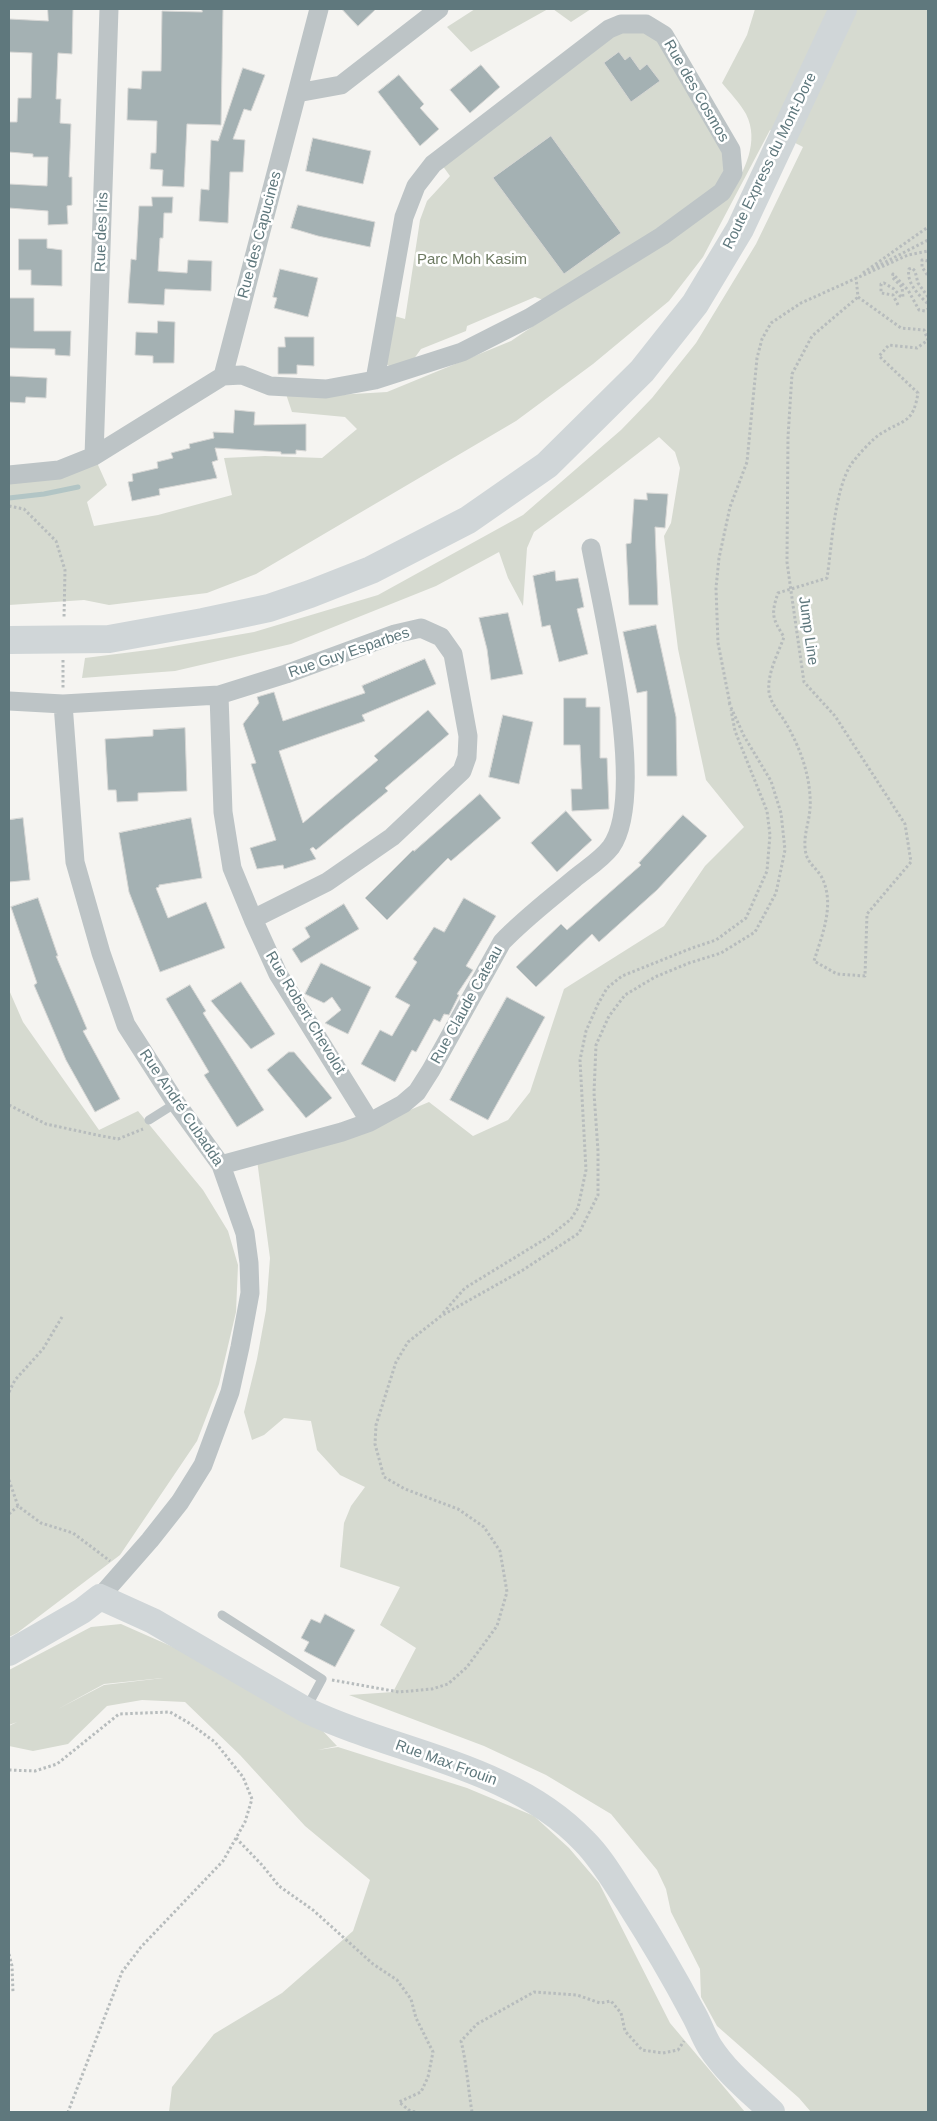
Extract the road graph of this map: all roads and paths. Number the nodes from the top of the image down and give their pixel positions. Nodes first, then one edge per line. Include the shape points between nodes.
1 (109, 9) edge
2 (319, 9) edge
3 (440, 9) edge
4 (843, 9) edge
5 (297, 93) junction
6 (928, 227) edge
7 (928, 240) edge
8 (928, 251) edge
9 (928, 262) edge
10 (928, 276) edge
11 (856, 277) junction
12 (858, 297) junction
13 (928, 297) edge
14 (928, 304) edge
15 (898, 305) dead end
16 (928, 309) edge
17 (223, 376) junction
18 (375, 380) junction
19 (94, 456) junction
20 (9, 475) edge
21 (9, 506) edge
22 (591, 548) dead end
23 (64, 626) dead end
24 (20, 640) edge
25 (63, 654) dead end
26 (219, 695) junction
27 (9, 701) edge
28 (729, 703) junction
29 (63, 704) junction
30 (252, 919) junction
31 (176, 1103) junction
32 (9, 1106) edge
33 (149, 1120) joint
34 (370, 1122) junction
35 (221, 1165) junction
36 (441, 1316) junction
37 (62, 1317) dead end
38 (9, 1392) edge
39 (9, 1480) edge
40 (18, 1506) junction
41 (9, 1514) edge
42 (123, 1571) junction
43 (100, 1597) junction
44 (222, 1615) dead end
45 (9, 1653) edge
46 (322, 1679) junction
47 (306, 1710) junction
48 (9, 1770) edge
49 (236, 1838) junction
50 (9, 1954) edge
51 (13, 1993) dead end
52 (696, 2018) junction
53 (68, 2112) edge
54 (416, 2112) edge
55 (472, 2112) edge
56 (772, 2112) edge

1 - 19 street, Rue des Iris
2 - 5 street, Rue des Capucines
3 - 5 street via 341,85
4 - 24 main road, Route Express du Mont-Dore via 740,229 694,304 642,371 547,465 468,520 371,570 269,608 109,639
5 - 17 street, Rue des Capucines
6 - 11 path
7 - 11 path
8 - 11 path
9 - 10 path via 922,260
11 - 12 path
11 - 28 path via 793,308 771,323 762,338 757,358 747,462 730,507 716,588 718,643
12 - 12 path, Jump Line via 812,336 792,374 786,562 790,586 791,591 804,682 835,716 905,824 911,862 867,914 865,976 836,974 814,961 826,921 828,894 820,876 809,863 805,848 810,809 807,772 769,691 771,672 784,637 772,612 778,593 827,578 838,502 850,466 881,433 902,424 915,408 918,393 879,356 889,345 918,348 928,340 924,330 901,328
13 - 14 path via 918,283 915,271 909,269 913,287
15 - 16 path via 893,295 881,293 881,284 884,283 903,296 902,287 892,277 893,274 908,290 918,310
17 - 18 street, Rue des Cosmos via 242,375 270,386 326,389
17 - 19 street
18 - 18 street, Rue des Cosmos via 462,352 529,318 662,236 722,192 733,173 731,150 664,35 646,24 621,24 609,29 432,164 416,186 404,217
19 - 20 street via 59,470
21 - 23 path via 24,509 56,541 64,570
22 - 34 street, Rue Claude Cateau via 621,708 625,795 619,832 611,847 597,861 519,924 502,942 417,1092 403,1104
25 - 29 path
26 - 29 street, Rue Guy Esparbes
26 - 30 street, Rue Robert Chevolot via 223,812 232,868
26 - 30 street, Rue Guy Esparbes via 421,628 440,637 453,654 468,736 467,757 462,771 392,837 327,882
27 - 29 street, Rue Guy Esparbes
28 - 36 path via 735,731 767,811 770,835 767,872 746,918 716,940 622,976 607,988 586,1031 580,1060 586,1170 578,1208 571,1219 550,1236 465,1288
28 - 36 path via 771,781 781,813 785,850 776,893 755,932 722,953 655,977 625,995 609,1016 596,1044 594,1093 598,1194 579,1233
29 - 31 street, Rue André Cubadda via 74,862 100,953 126,1025
30 - 34 street, Rue Robert Chevolot via 278,974
31 - 33 lane
31 - 35 street, Rue André Cubadda
32 - 33 path via 46,1124 118,1138 142,1131
34 - 35 street, Rue Claude Cateau
35 - 42 street, Rue André Cubadda via 245,1233 249,1263 250,1293 236,1365 221,1419 203,1465 180,1502
36 - 46 path via 408,1342 396,1362 376,1425 375,1444 384,1476 405,1489 458,1509 484,1527 500,1551 507,1592 497,1626 467,1667 448,1684 399,1692
37 - 38 path via 43,1349 15,1380
39 - 40 path
40 - 41 path
40 - 42 path via 41,1523 73,1533
42 - 43 street, Rue André Cubadda
43 - 45 street via 82,1612
43 - 47 street, Rue Max Frouin via 153,1621
44 - 46 lane
46 - 47 lane
47 - 52 street, Rue Max Frouin via 477,1772 554,1814 584,1840 604,1864
48 - 49 path via 35,1770 57,1764 120,1714 170,1712 215,1742 243,1777 252,1799
49 - 53 path via 224,1861 122,1972
49 - 54 path via 279,1886 397,1980 411,1999 416,2018 433,2052 421,2092 399,2102
50 - 51 path
52 - 55 path via 678,2050 663,2053 642,2050 625,2031 620,2013 611,2001 600,2003 577,1995 534,1992 477,2024 460,2041 467,2063
52 - 56 street, Rue Max Frouin via 710,2046 733,2075

